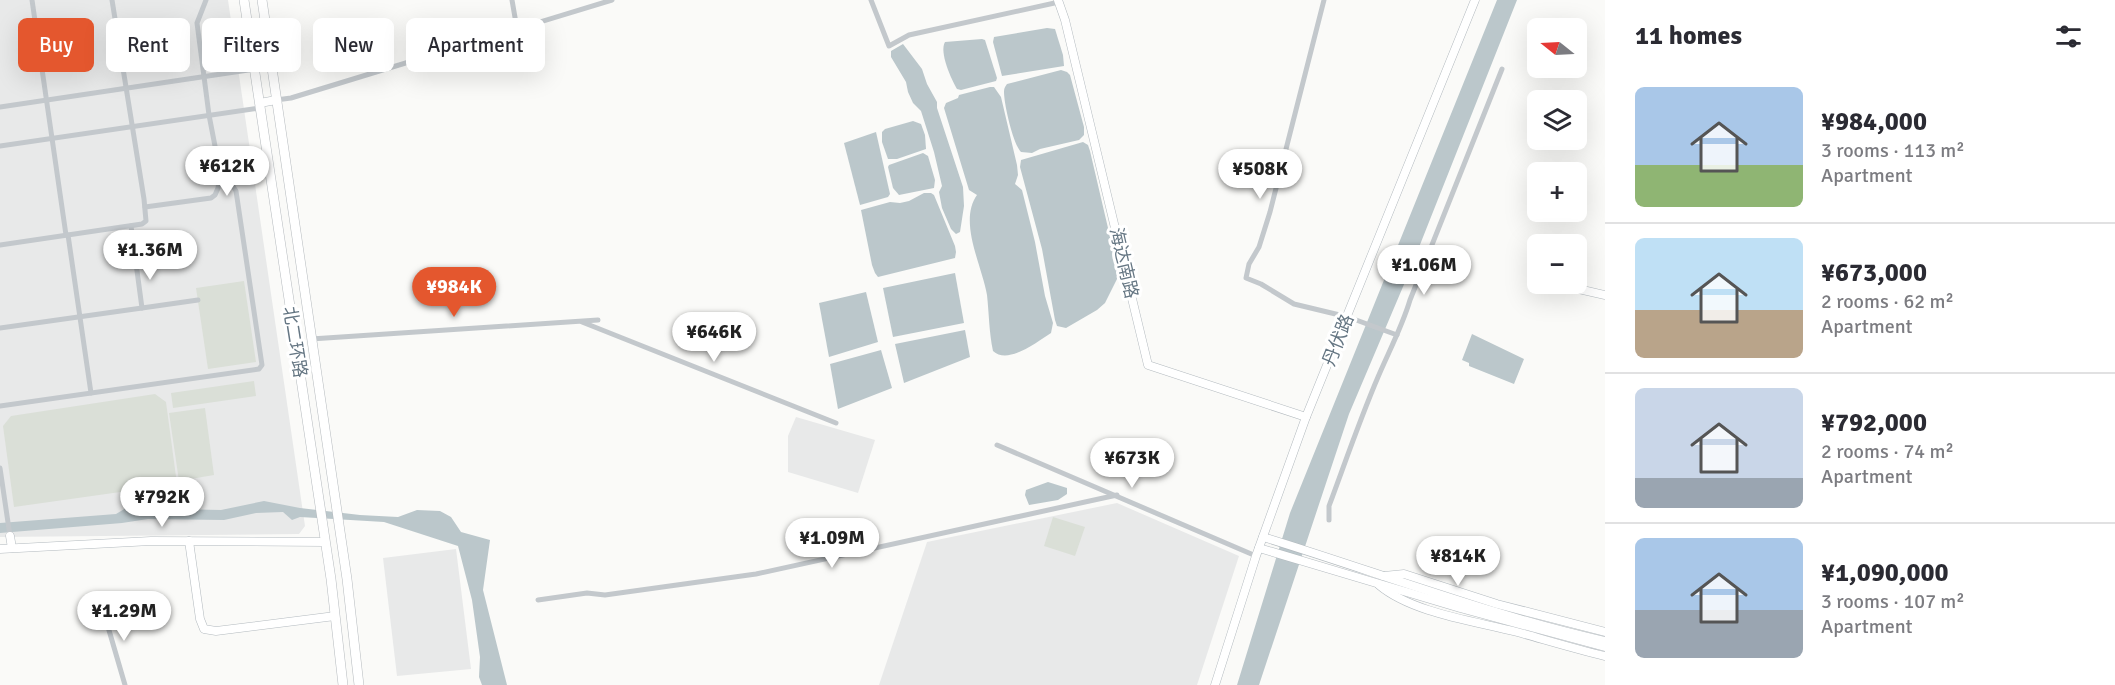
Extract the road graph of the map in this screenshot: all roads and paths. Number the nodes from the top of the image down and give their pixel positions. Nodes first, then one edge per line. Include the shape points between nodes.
1 (32, 0) edge
2 (112, 0) edge
3 (206, 0) edge
4 (244, 0) edge
5 (262, 0) edge
6 (512, 0) edge
7 (612, 0) edge
8 (871, 0) edge
9 (1323, 0) edge
10 (1473, 0) edge
11 (1058, 1) edge
12 (247, 18) edge
13 (515, 18) edge
14 (545, 20) edge
15 (406, 63) edge
16 (1502, 69) dead end
17 (236, 72) edge
18 (255, 72) edge
19 (204, 77) junction
20 (127, 89) junction
21 (46, 100) junction
22 (276, 100) junction
23 (260, 105) junction
24 (0, 107) edge
25 (209, 115) junction
26 (133, 126) junction
27 (52, 138) junction
28 (0, 146) edge
29 (220, 174) junction
30 (146, 207) junction
31 (130, 226) junction
32 (67, 235) junction
33 (0, 245) edge
34 (1587, 291) edge
35 (1605, 295) edge
36 (198, 300) dead end
37 (142, 308) junction
38 (80, 317) junction
39 (1348, 317) junction
40 (598, 320) dead end
41 (582, 322) junction
42 (0, 328) edge
43 (1394, 334) junction
44 (295, 339) junction
45 (311, 339) junction
46 (91, 393) junction
47 (0, 406) edge
48 (1306, 417) junction
49 (836, 423) dead end
50 (997, 445) dead end
51 (0, 468) edge
52 (1117, 495) junction
53 (1329, 520) dead end
54 (10, 536) joint
55 (1263, 537) junction
56 (189, 541) junction
57 (326, 542) junction
58 (12, 548) junction
59 (0, 549) edge
60 (1258, 552) junction
61 (1379, 580) junction
62 (109, 599) dead end
63 (538, 600) dead end
64 (336, 618) junction
65 (352, 620) junction
66 (1605, 632) edge
67 (1605, 641) edge
68 (1605, 647) edge
69 (1605, 656) edge
70 (125, 685) edge
71 (343, 685) edge
72 (359, 685) edge
73 (1215, 685) edge

1 - 21 street
2 - 20 street
3 - 19 street via 197,23
4 - 12 main road, 北二环路
5 - 22 main road, 北二环路
6 - 13 street
7 - 14 street
8 - 11 street via 889,46 909,34
9 - 39 street via 1270,212 1246,278 1294,304
10 - 39 street, 丹伏路
11 - 48 street, 海达南路 via 1148,365
15 - 22 street
16 - 43 street
17 - 19 street
18 - 23 main road, 北二环路
19 - 20 street
19 - 25 street
20 - 21 street
20 - 26 street
21 - 24 street
21 - 27 street
22 - 23 street
22 - 45 main road, 北二环路
23 - 25 street
23 - 44 main road, 北二环路
25 - 26 street
25 - 29 street
26 - 27 street
26 - 30 street
27 - 28 street
27 - 32 street
29 - 30 street via 218,188 211,198
29 - 46 street via 236,190 262,365 259,369
30 - 31 street via 146,221
31 - 32 street
31 - 37 street
32 - 33 street
32 - 38 street
34 - 35 street
36 - 37 street
37 - 38 street
38 - 42 street
38 - 46 street
39 - 43 street
39 - 48 street, 丹伏路
40 - 41 street
41 - 45 street
41 - 49 street
43 - 53 street via 1329,506
44 - 45 street
44 - 57 main road, 北二环路
45 - 65 main road, 北二环路
46 - 47 street
48 - 55 street, 丹伏路
50 - 52 street
51 - 54 street
52 - 60 street
52 - 63 street via 756,574 605,596 587,593
54 - 58 street
55 - 60 street, 丹伏路
55 - 61 street
56 - 57 street
56 - 58 street
56 - 64 street via 204,629
57 - 64 main road, 北二环路
58 - 59 street
60 - 61 street
60 - 73 street, 丹伏路
61 - 66 street via 1404,574 1497,604
61 - 67 street
61 - 68 street
61 - 69 street via 1389,594 1403,601
62 - 70 street via 106,620
64 - 65 street
64 - 71 main road, 北二环路
65 - 72 main road, 北二环路

